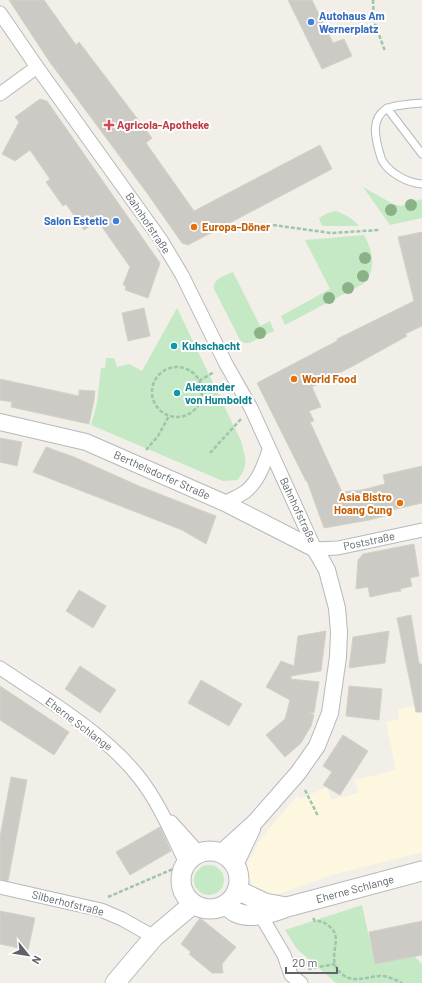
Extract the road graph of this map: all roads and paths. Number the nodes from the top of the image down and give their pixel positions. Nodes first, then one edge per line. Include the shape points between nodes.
1 (373, 0) edge
2 (0, 13) edge
3 (385, 51) dead end
4 (37, 67) junction
5 (0, 94) edge
6 (422, 103) edge
7 (388, 108) junction
8 (422, 154) edge
9 (422, 184) edge
10 (273, 225) dead end
11 (379, 230) dead end
12 (251, 408) junction
13 (169, 416) junction
14 (0, 422) edge
15 (149, 446) dead end
16 (269, 450) junction
17 (210, 453) dead end
18 (225, 503) junction
19 (422, 530) edge
20 (315, 549) junction
21 (0, 668) edge
22 (298, 773) junction
23 (318, 816) dead end
24 (193, 858) junction
25 (228, 859) junction
26 (422, 871) edge
27 (0, 888) edge
28 (182, 888) junction
29 (237, 890) junction
30 (309, 901) junction
31 (193, 904) junction
32 (225, 905) junction
33 (288, 907) junction
34 (101, 910) junction
35 (260, 914) junction
36 (154, 937) junction
37 (335, 964) junction
38 (296, 979) edge
39 (115, 983) edge
40 (402, 983) edge

1 - 3 path via 374,21
2 - 4 street, Bahnhofstraße
4 - 5 street
4 - 12 street, Bahnhofstraße via 161,240
6 - 7 lane
7 - 8 lane
7 - 9 lane via 380,114 374,129 383,162 395,174
10 - 11 path via 331,233
12 - 16 street, Bahnhofstraße
12 - 17 path
13 - 13 path via 161,412 155,404 152,394 154,383 159,375 168,369 188,370 201,386 200,401 186,416
13 - 15 path
14 - 18 street, Berthelsdorfer Straße via 86,442
16 - 18 street via 257,479 246,492
16 - 20 street, Bahnhofstraße
18 - 20 street, Berthelsdorfer Straße
19 - 20 street, Poststraße via 338,548
20 - 22 street via 328,570 337,608 338,657 330,713 317,746
21 - 24 street, Eherne Schlange via 112,747 138,776
22 - 23 path
22 - 25 street via 255,822
24 - 25 main road via 214,851
24 - 28 main road via 182,871
24 - 34 path via 105,898
25 - 29 main road via 239,877
26 - 30 main road, Eherne Schlange
27 - 34 street, Silberhofstraße
28 - 31 main road
28 - 36 main road
29 - 32 main road
29 - 33 main road, Eherne Schlange via 265,903
30 - 33 main road, Eherne Schlange
30 - 37 path via 315,921 321,921 334,931 337,938 334,947
31 - 32 main road via 209,909
31 - 36 main road
32 - 35 main road, Eherne Schlange via 249,916
33 - 35 main road, Eherne Schlange via 274,913
34 - 36 street, Silberhofstraße
35 - 38 street
36 - 39 main road
37 - 38 path via 308,969
37 - 40 path via 337,970 353,981 379,976

